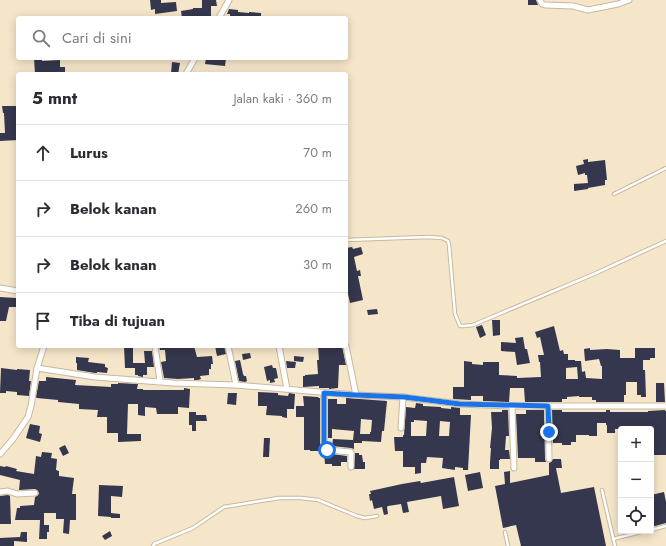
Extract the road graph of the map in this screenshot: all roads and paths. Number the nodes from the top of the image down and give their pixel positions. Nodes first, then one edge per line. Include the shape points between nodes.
1 (229, 0) edge
2 (540, 0) edge
3 (629, 0) edge
4 (220, 16) edge
5 (194, 60) edge
6 (187, 72) edge
7 (666, 168) edge
8 (614, 194) dead end
9 (348, 240) edge
10 (666, 241) edge
11 (0, 288) edge
12 (16, 291) edge
13 (43, 348) edge
14 (154, 348) edge
15 (228, 348) edge
16 (279, 348) edge
17 (346, 348) edge
18 (37, 368) junction
19 (160, 381) junction
20 (236, 385) junction
21 (288, 389) junction
22 (324, 393) junction
23 (356, 395) junction
24 (404, 397) junction
25 (512, 406) junction
26 (548, 406) junction
27 (666, 406) edge
28 (401, 428) dead end
29 (0, 454) edge
30 (549, 459) dead end
31 (351, 467) dead end
32 (514, 468) dead end
33 (602, 490) dead end
34 (0, 492) edge
35 (34, 493) dead end
36 (377, 516) dead end
37 (666, 526) edge
38 (654, 529) edge
39 (505, 532) dead end
40 (633, 534) edge
41 (614, 539) junction
42 (153, 546) edge
43 (508, 546) edge
44 (615, 546) edge

1 - 4 street
2 - 3 street via 545,5 573,6 588,10
5 - 6 street
7 - 8 lane
9 - 10 lane via 428,237 448,241 455,314 460,326 473,325
11 - 12 street
13 - 18 street
14 - 19 street
15 - 20 street
16 - 21 street
17 - 23 street
18 - 19 street via 96,377
18 - 29 street via 28,417
19 - 20 street
20 - 21 street
21 - 22 street
22 - 23 street
22 - 31 street via 325,449 351,452
23 - 24 street
24 - 25 street via 447,403
24 - 28 street
25 - 26 street
25 - 32 street
26 - 27 street
26 - 30 street
33 - 41 lane
34 - 35 street
36 - 42 lane via 357,516 318,500 279,498 224,507 193,528
37 - 38 lane
39 - 43 lane
40 - 41 lane
41 - 44 lane

